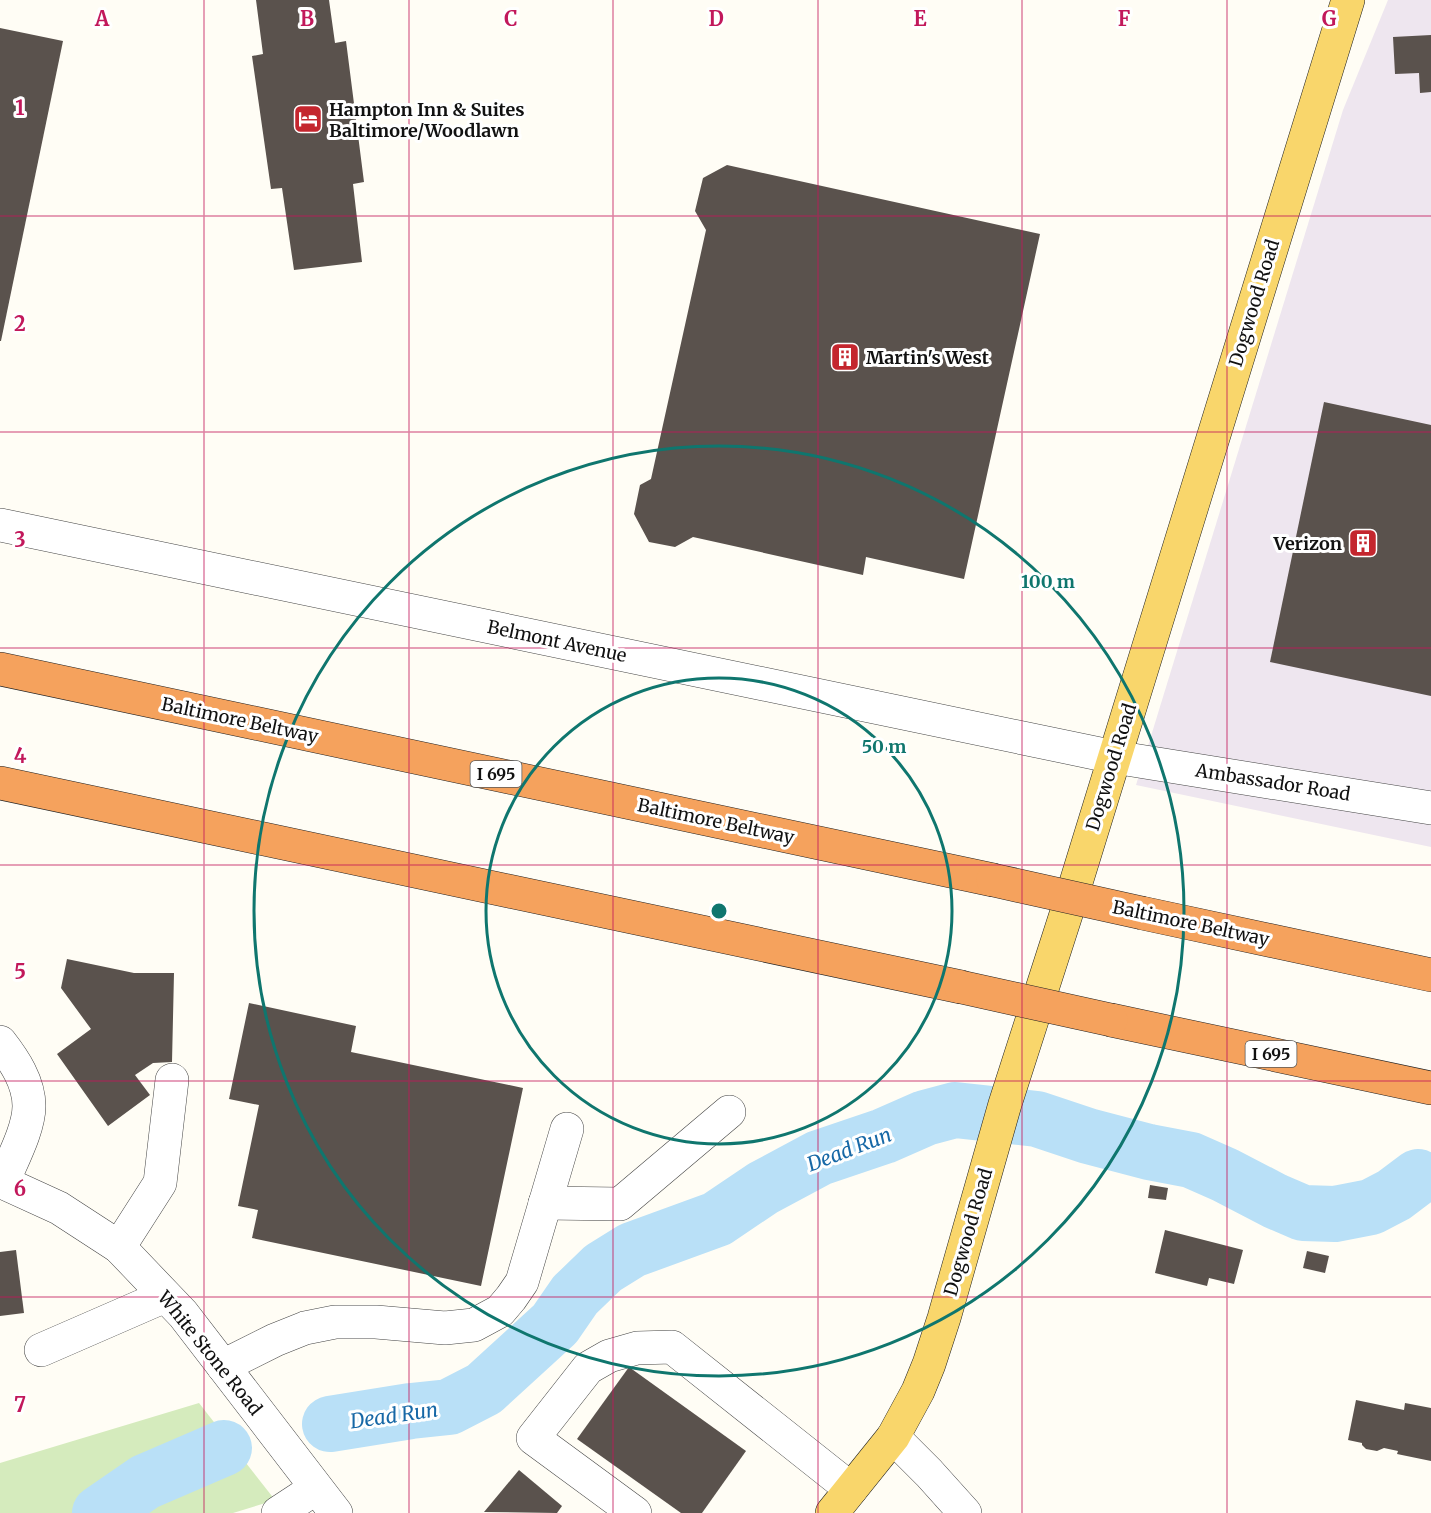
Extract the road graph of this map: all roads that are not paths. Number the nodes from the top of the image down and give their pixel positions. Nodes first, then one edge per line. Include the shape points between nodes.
1 (1347, 0) edge
2 (0, 525) edge
3 (0, 669) edge
4 (1114, 757) junction
5 (0, 783) edge
6 (1431, 808) edge
7 (1431, 975) edge
8 (0, 1042) edge
9 (172, 1080) dead end
10 (1431, 1088) edge
11 (729, 1112) dead end
12 (567, 1129) dead end
13 (2, 1182) edge
14 (545, 1203) junction
15 (119, 1247) junction
16 (165, 1296) junction
17 (41, 1350) dead end
18 (223, 1366) junction
19 (893, 1437) junction
20 (326, 1500) edge
21 (841, 1501) edge
22 (278, 1513) edge
23 (635, 1513) edge
24 (965, 1513) edge

1 - 4 main road, Dogwood Road
2 - 4 street, Belmont Avenue
3 - 7 highway, Baltimore Beltway / I 695, bridge
4 - 6 street, Ambassador Road
4 - 19 main road, Dogwood Road via 1002,1114 944,1318 918,1391
5 - 10 highway, I 695, bridge
8 - 13 street via 14,1060 26,1087 29,1106 26,1125
9 - 15 street via 160,1183
11 - 14 street via 620,1204
12 - 14 street
13 - 15 street, White Stone Road via 59,1208
14 - 18 street via 522,1282 500,1311 474,1325 445,1328 335,1322 305,1328
15 - 16 street, White Stone Road
16 - 17 street
16 - 18 street, White Stone Road
18 - 20 street, White Stone Road
19 - 21 main road, Dogwood Road
19 - 24 street
20 - 22 street
21 - 23 street via 672,1347 637,1348 609,1356 588,1368 533,1438

